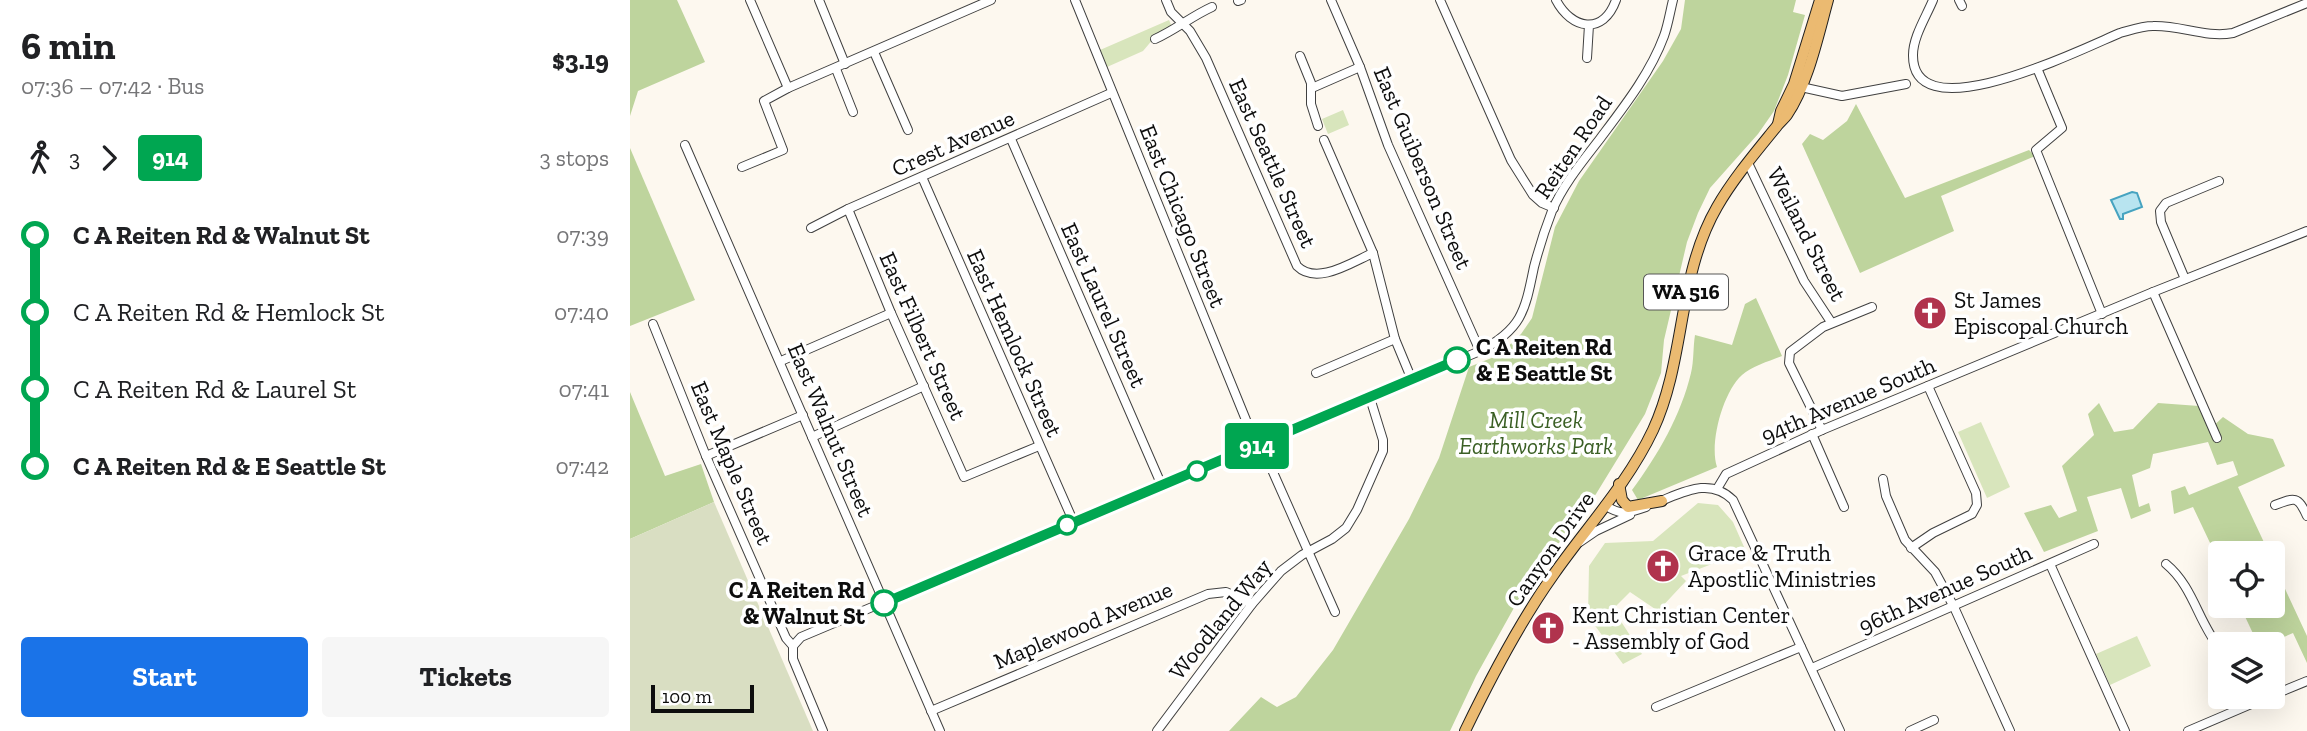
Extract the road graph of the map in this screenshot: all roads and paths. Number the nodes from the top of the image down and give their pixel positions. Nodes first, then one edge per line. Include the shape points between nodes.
1 (750, 0) edge
2 (818, 0) edge
3 (991, 0) edge
4 (1075, 0) edge
5 (1166, 0) edge
6 (1331, 0) edge
7 (1440, 0) edge
8 (1556, 0) edge
9 (1616, 0) edge
10 (1673, 0) edge
11 (1820, 0) edge
12 (1828, 0) edge
13 (1933, 0) edge
14 (2307, 4) edge
15 (1212, 7) dead end
16 (1182, 24) junction
17 (1589, 25) junction
18 (1155, 39) dead end
19 (874, 52) junction
20 (1300, 56) dead end
21 (1587, 58) dead end
22 (845, 64) junction
23 (1360, 67) junction
24 (2037, 68) junction
25 (836, 69) junction
26 (1906, 84) dead end
27 (1801, 87) junction
28 (788, 88) junction
29 (1312, 88) junction
30 (1111, 93) junction
31 (853, 112) dead end
32 (1778, 124) junction
33 (1318, 127) dead end
34 (908, 130) dead end
35 (1011, 139) junction
36 (1324, 140) dead end
37 (685, 145) dead end
38 (1748, 163) junction
39 (742, 167) dead end
40 (922, 177) junction
41 (2219, 181) dead end
42 (1554, 208) junction
43 (848, 209) junction
44 (811, 228) dead end
45 (2307, 232) edge
46 (1373, 253) junction
47 (2185, 279) junction
48 (2153, 292) junction
49 (1872, 307) dead end
50 (891, 313) junction
51 (2102, 314) junction
52 (1831, 322) junction
53 (653, 324) dead end
54 (1395, 339) junction
55 (1480, 351) junction
56 (780, 361) junction
57 (1316, 373) dead end
58 (1412, 380) junction
59 (924, 386) junction
60 (1928, 386) junction
61 (1370, 398) junction
62 (803, 415) junction
63 (1822, 430) junction
64 (1812, 434) junction
65 (812, 436) junction
66 (2217, 438) dead end
67 (1039, 446) junction
68 (1259, 446) junction
69 (706, 456) junction
70 (1883, 480) dead end
71 (1619, 484) junction
72 (1162, 486) junction
73 (1717, 489) junction
74 (1662, 501) junction
75 (1605, 505) junction
76 (2275, 505) dead end
77 (1649, 506) junction
78 (1844, 507) dead end
79 (2307, 516) edge
80 (1074, 523) junction
81 (2094, 544) dead end
82 (1575, 546) junction
83 (1910, 548) junction
84 (1308, 551) junction
85 (2050, 564) junction
86 (2166, 564) dead end
87 (884, 603) junction
88 (1252, 604) junction
89 (1954, 607) junction
90 (1335, 611) dead end
91 (2208, 632) edge
92 (793, 646) junction
93 (1801, 647) junction
94 (1812, 668) junction
95 (2307, 681) edge
96 (2285, 690) edge
97 (1656, 707) dead end
98 (2232, 709) edge
99 (931, 711) junction
100 (1934, 720) dead end
101 (824, 731) edge
102 (940, 731) edge
103 (1157, 731) edge
104 (1465, 731) edge
105 (1840, 731) edge
106 (1910, 731) edge
107 (2010, 731) edge
108 (2125, 731) edge
109 (2188, 731) edge

1 - 28 street
2 - 22 street
3 - 19 street
4 - 30 street, East Chicago Street
5 - 16 street, East Seattle Street
6 - 23 street, East Guiberson Street
7 - 42 street via 1511,160 1533,195
8 - 17 street via 1570,19
9 - 17 street via 1609,14
10 - 42 street, Reiten Road via 1664,36 1650,65
11 - 32 main road, Canyon Drive / WA 516
12 - 27 main road, Canyon Drive / WA 516
13 - 24 street via 1914,47 1921,79 1932,86 1976,86
14 - 24 street via 2221,35 2137,27
15 - 16 street
16 - 18 street
16 - 46 street, East Seattle Street via 1206,58 1297,266 1306,273 1320,274
17 - 21 street
19 - 22 street
19 - 34 street
20 - 29 street
22 - 25 street
23 - 29 street
23 - 55 street, East Guiberson Street via 1388,145
24 - 51 street via 2062,128 2036,150
25 - 28 street
25 - 31 street
26 - 27 street via 1842,96
27 - 32 main road, Canyon Drive / WA 516
28 - 39 street via 764,101 783,150
29 - 33 street
30 - 35 street, Crest Avenue
30 - 68 street, East Chicago Street
32 - 38 main road, Canyon Drive / WA 516
35 - 40 street, Crest Avenue
35 - 72 street, East Laurel Street
36 - 46 street
37 - 56 street, East Walnut Street
38 - 52 street, Weiland Street via 1804,281
38 - 71 main road, Canyon Drive / WA 516 via 1703,237 1688,284 1664,403 1645,445
40 - 43 street, Crest Avenue
40 - 67 street, East Hemlock Street
41 - 47 street via 2166,203 2160,211
42 - 55 street, Reiten Road via 1520,319 1506,335
43 - 44 street, Crest Avenue
43 - 50 street, East Filbert Street
45 - 47 street, 94th Avenue South
46 - 54 street
47 - 48 street, 94th Avenue South
48 - 51 street, 94th Avenue South
48 - 66 street
49 - 52 street
50 - 56 street
50 - 59 street, East Filbert Street
51 - 60 street, 94th Avenue South
52 - 63 street via 1792,349 1788,357
53 - 69 street, East Maple Street
54 - 57 street
54 - 58 street
55 - 58 street, Reiten Road
56 - 62 street, East Walnut Street
58 - 61 street, Reiten Road
59 - 65 street
59 - 67 street, East Filbert Street via 964,477
60 - 63 street, 94th Avenue South
60 - 83 street via 1978,505 1972,514
61 - 68 street, Reiten Road
61 - 84 street, Woodland Way via 1383,451 1348,525
62 - 65 street, East Walnut Street
62 - 69 street
63 - 64 street, 94th Avenue South
64 - 73 street, 94th Avenue South via 1726,474
64 - 78 street
65 - 87 street, East Walnut Street
67 - 80 street, East Hemlock Street
68 - 72 street, Reiten Road
68 - 84 street, East Chicago Street
69 - 92 street, East Maple Street
70 - 83 street
71 - 74 main road via 1628,507
71 - 75 main road, Canyon Drive / WA 516
72 - 80 street, Reiten Road
73 - 74 street via 1696,488
73 - 93 street via 1737,506
74 - 77 street
75 - 77 street via 1622,513
75 - 82 main road, Canyon Drive / WA 516
76 - 79 street via 2296,499
77 - 82 street
80 - 87 street, Reiten Road
81 - 85 street, 96th Avenue South
82 - 104 main road, Canyon Drive / WA 516 via 1502,658
83 - 89 street via 1935,572
84 - 88 street, Woodland Way via 1281,571
84 - 90 street, East Chicago Street
85 - 89 street, 96th Avenue South
85 - 108 street
86 - 91 street via 2184,582
87 - 92 street, Reiten Road via 801,637
87 - 99 street, East Walnut Street
88 - 99 street, Maplewood Avenue via 1226,592 1208,594
88 - 103 street, Woodland Way
89 - 94 street, 96th Avenue South
89 - 107 street
92 - 101 street, East Maple Street via 793,659
93 - 94 street
93 - 97 street
94 - 105 street
95 - 96 street
98 - 109 street
99 - 102 street, East Walnut Street
100 - 106 street

